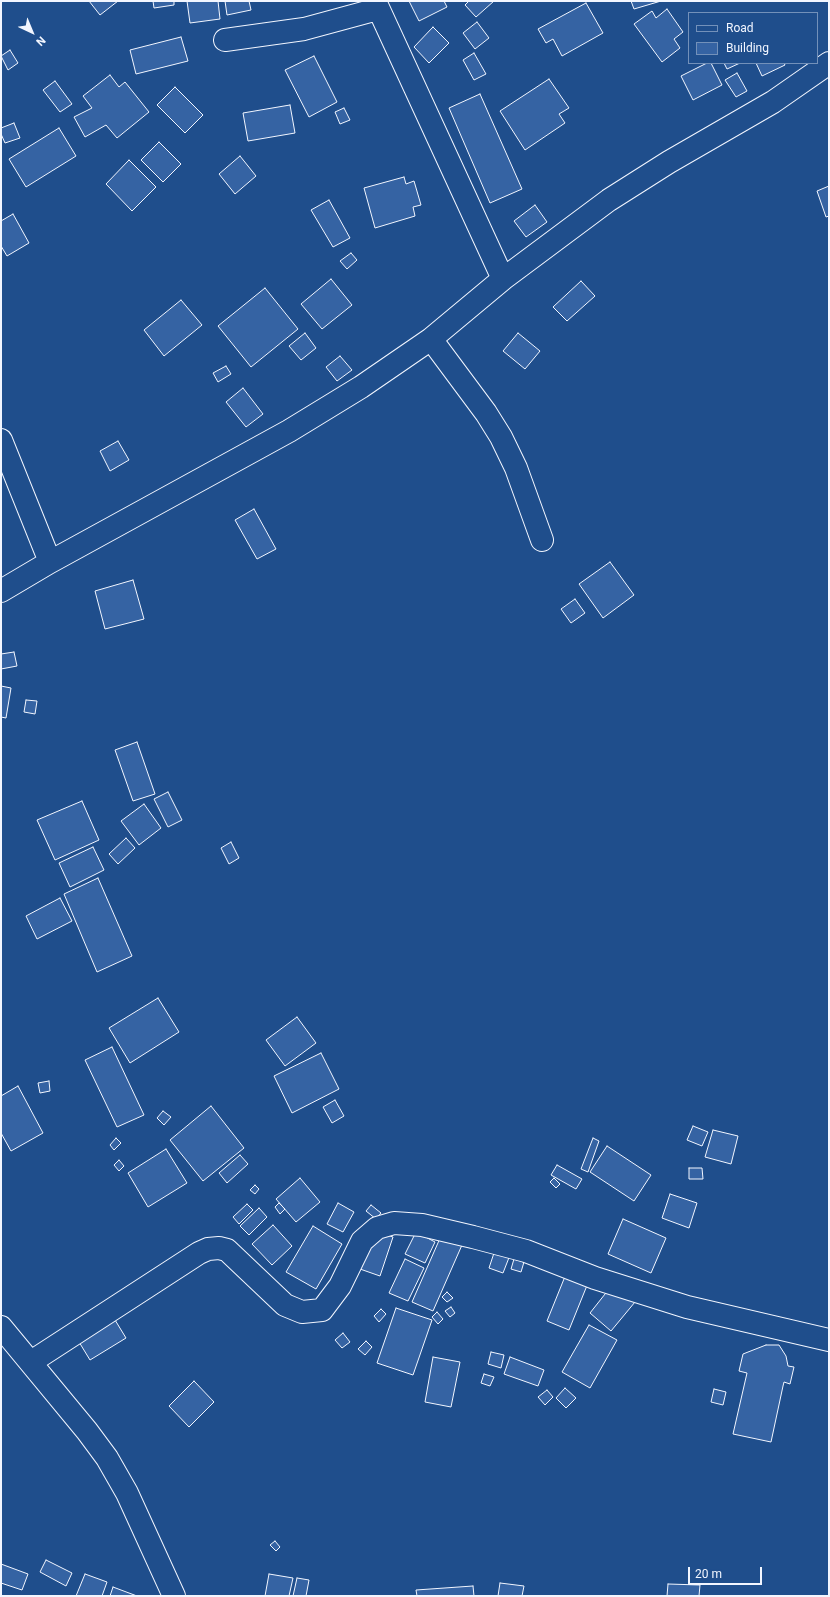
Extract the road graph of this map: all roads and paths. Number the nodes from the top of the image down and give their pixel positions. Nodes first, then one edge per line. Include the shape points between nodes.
1 (376, 5) edge
2 (225, 40) dead end
3 (829, 63) edge
4 (502, 279) junction
5 (431, 339) junction
6 (1, 440) edge
7 (542, 540) dead end
8 (50, 562) junction
9 (1, 591) edge
10 (1, 1327) edge
11 (829, 1340) edge
12 (31, 1362) junction
13 (174, 1596) edge

1 - 2 street via 304,28
1 - 4 street
3 - 4 street via 773,102 609,200
4 - 5 street
5 - 7 street via 501,437 516,468
5 - 8 street via 361,387 289,431
6 - 8 street
8 - 9 street
10 - 12 street
11 - 12 street via 687,1307 595,1278 526,1252 473,1237 422,1225 394,1222 377,1228 362,1241 340,1286 322,1310 302,1312 285,1305 227,1250 208,1249 198,1253
12 - 13 street via 107,1458 127,1494

